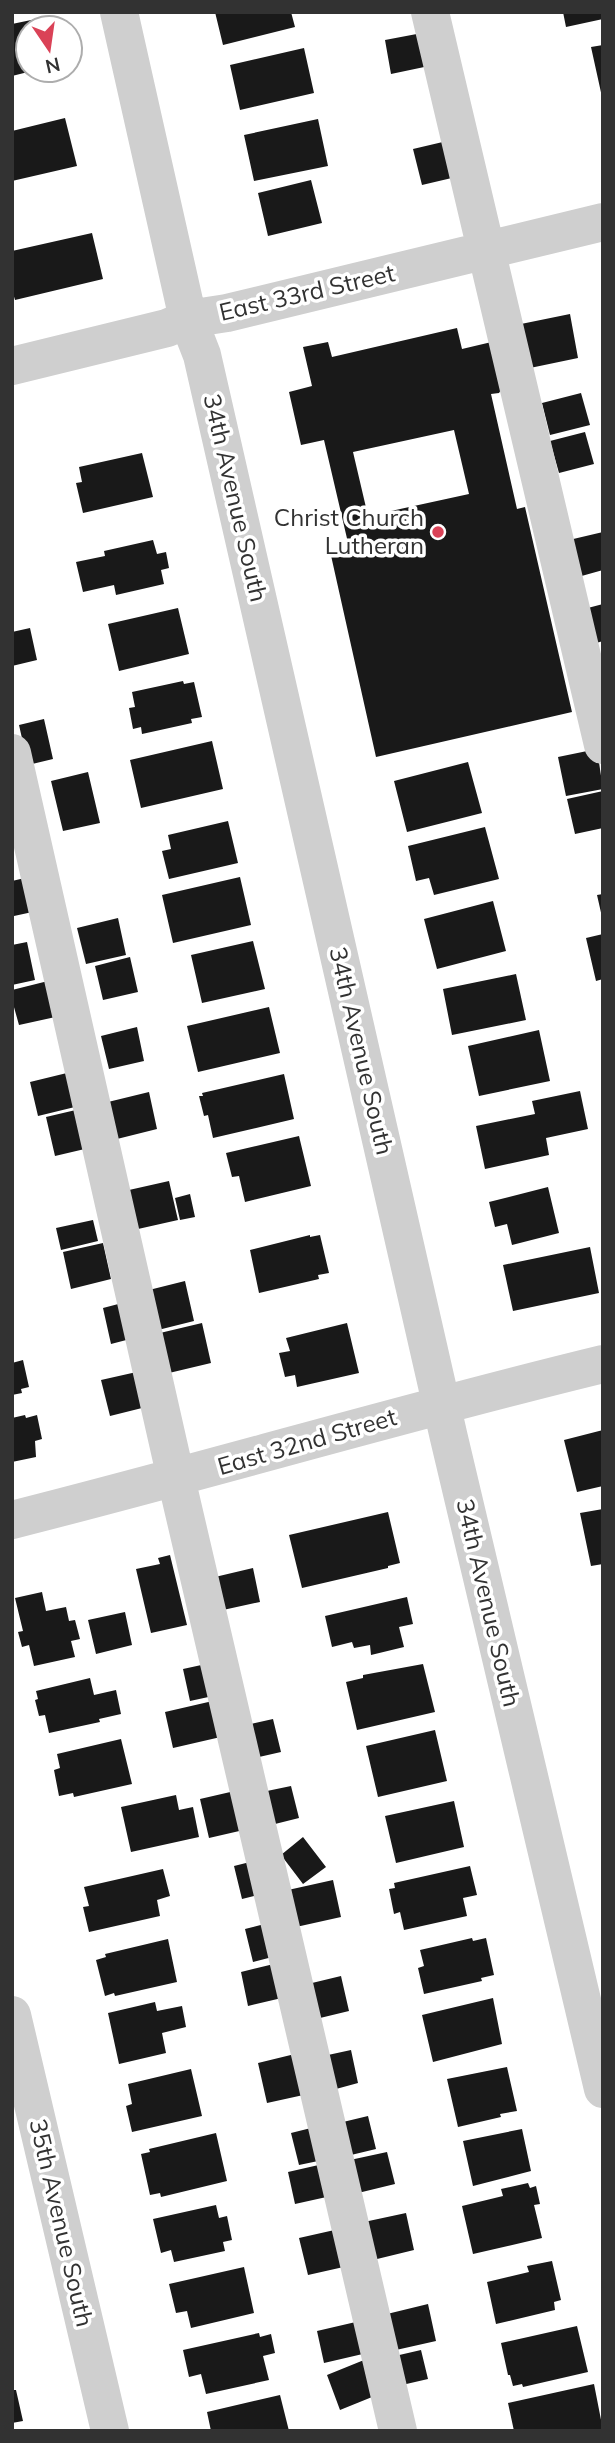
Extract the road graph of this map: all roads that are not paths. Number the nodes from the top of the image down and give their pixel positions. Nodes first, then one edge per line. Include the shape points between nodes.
1 (119, 12) edge
2 (430, 12) edge
3 (603, 222) edge
4 (485, 252) junction
5 (188, 319) junction
6 (12, 366) edge
7 (603, 745) edge
8 (12, 753) edge
9 (603, 1364) edge
10 (441, 1404) junction
11 (176, 1478) junction
12 (12, 1520) edge
13 (12, 2015) edge
14 (603, 2089) edge
15 (110, 2431) edge
16 (398, 2431) edge

1 - 5 street, 34th Avenue South
2 - 4 street
3 - 4 street, East 33rd Street
4 - 5 street, East 33rd Street
4 - 7 street
5 - 6 street, East 33rd Street
5 - 10 street, 34th Avenue South via 205,369
8 - 11 street
9 - 10 street, East 32nd Street
10 - 11 street, East 32nd Street
10 - 14 street, 34th Avenue South
11 - 12 street, East 32nd Street
11 - 16 street
13 - 15 street, 35th Avenue South

